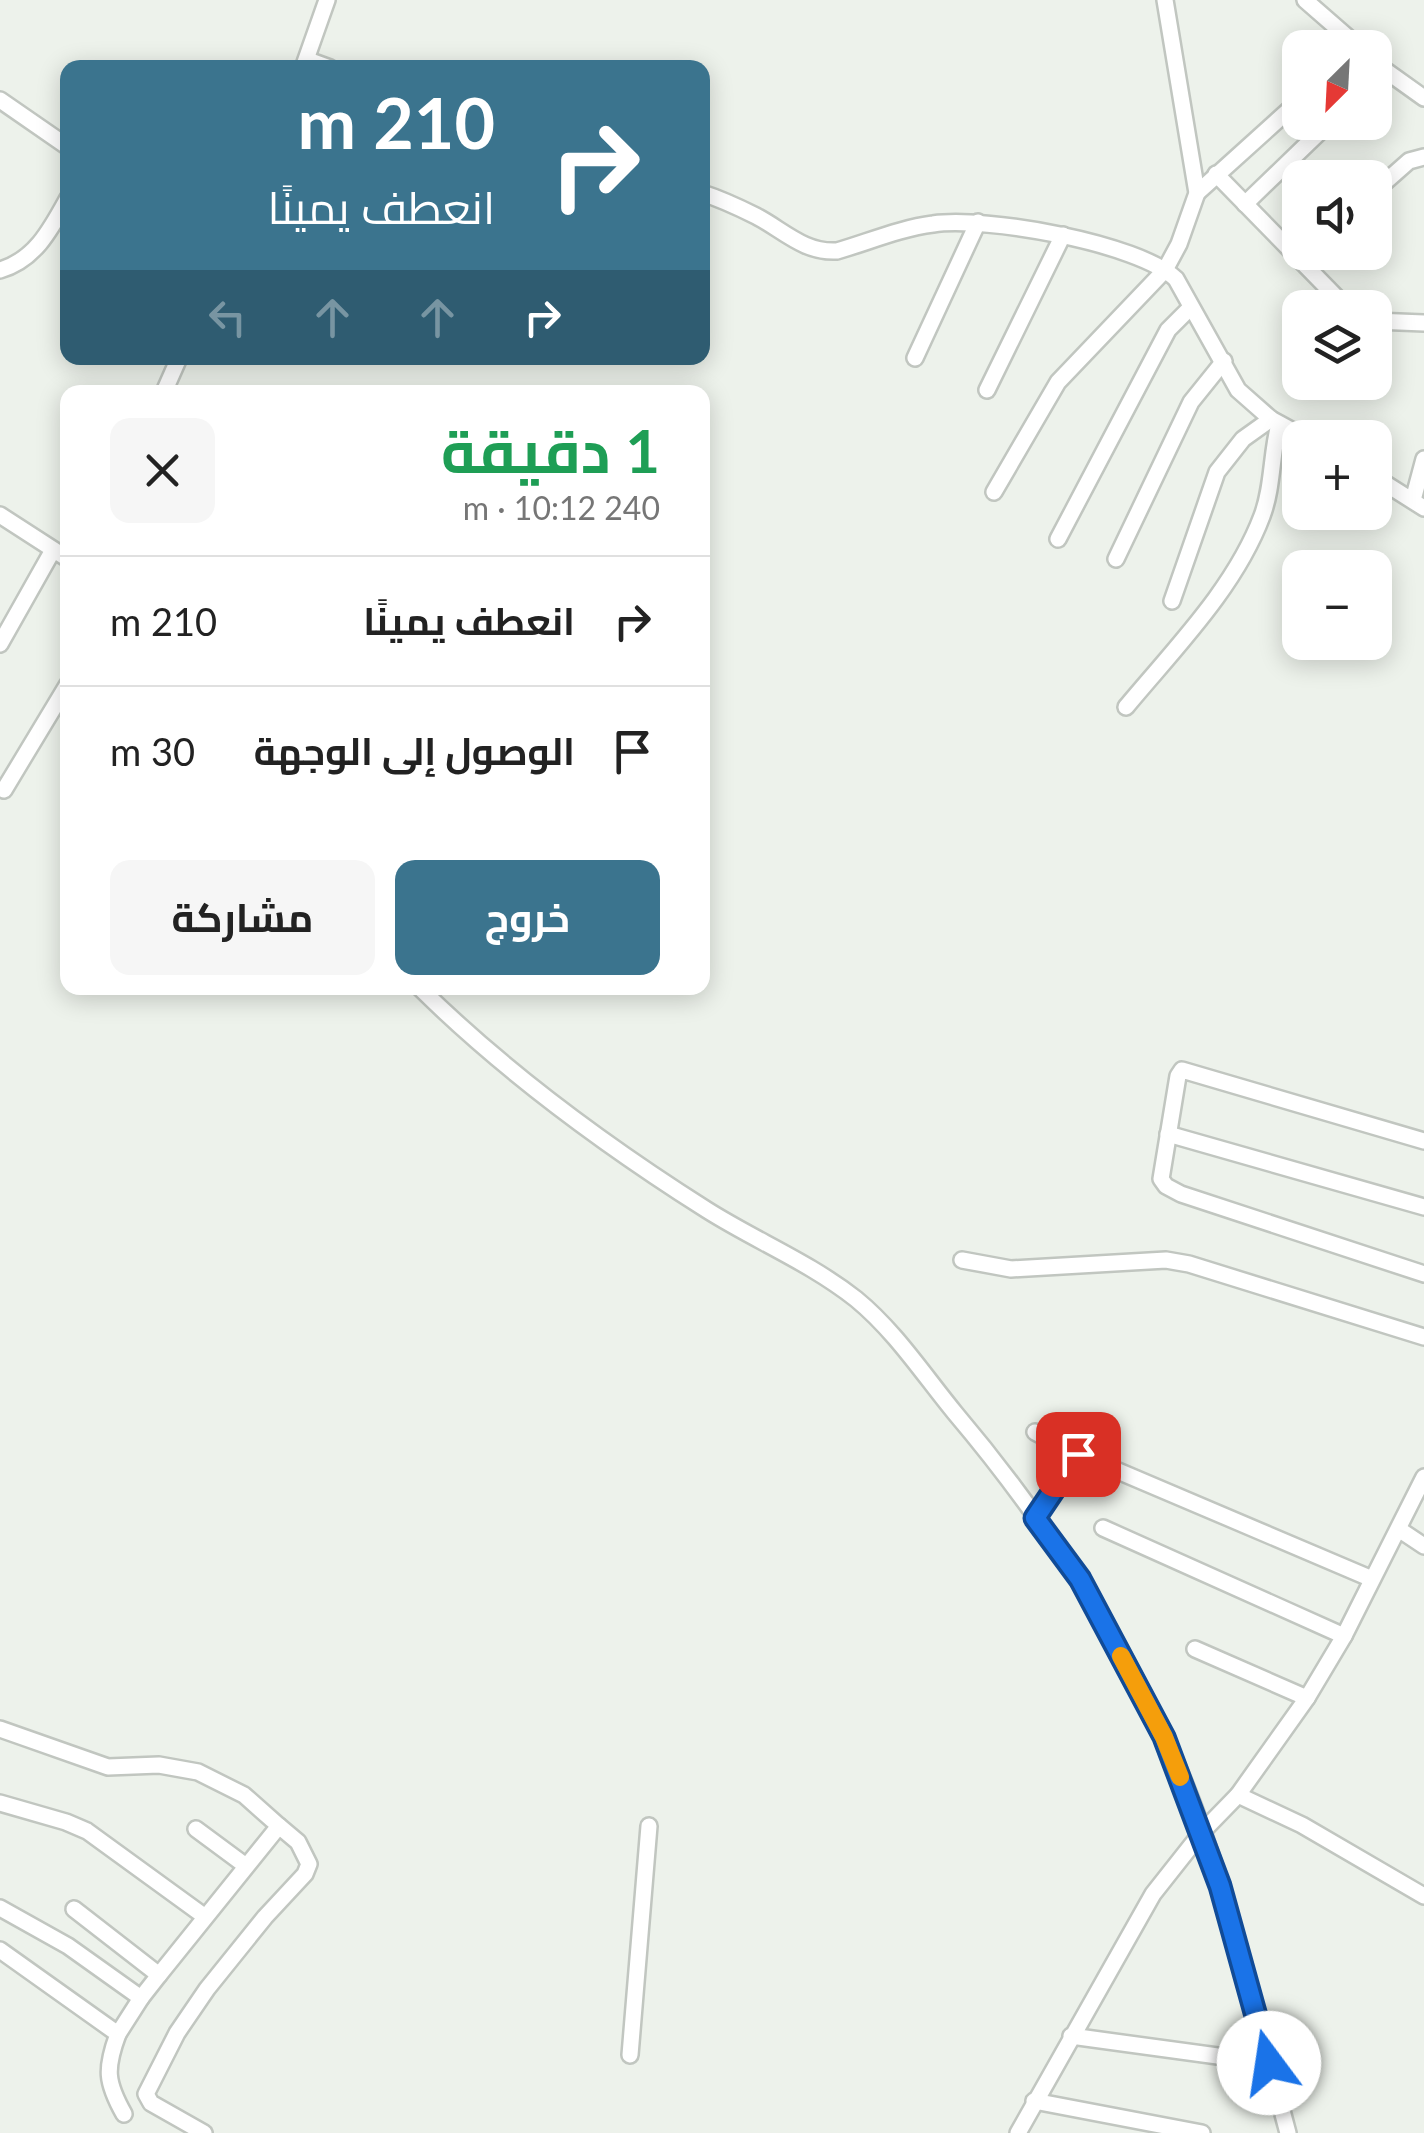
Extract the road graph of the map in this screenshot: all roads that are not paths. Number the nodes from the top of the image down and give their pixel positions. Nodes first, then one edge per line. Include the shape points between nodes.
1 (327, 0) edge
2 (1164, 0) edge
3 (1305, 0) edge
4 (1339, 30) edge
5 (307, 60) edge
6 (1392, 80) edge
7 (1424, 98) edge
8 (0, 100) edge
9 (1282, 116) edge
10 (1311, 140) edge
11 (60, 141) edge
12 (1424, 157) edge
13 (1216, 174) junction
14 (1392, 176) edge
15 (1197, 193) junction
16 (710, 196) edge
17 (1245, 204) junction
18 (60, 211) edge
19 (978, 222) junction
20 (1063, 235) junction
21 (1282, 238) edge
22 (0, 270) edge
23 (1165, 270) junction
24 (1314, 270) edge
25 (1331, 290) edge
26 (1190, 308) junction
27 (1392, 322) edge
28 (1424, 323) edge
29 (915, 358) dead end
30 (1224, 361) junction
31 (988, 390) dead end
32 (1275, 422) junction
33 (1282, 426) edge
34 (1424, 458) edge
35 (1392, 488) edge
36 (994, 492) dead end
37 (1418, 504) edge
38 (0, 515) edge
39 (1058, 539) dead end
40 (52, 550) junction
41 (60, 554) edge
42 (1116, 559) dead end
43 (1172, 601) dead end
44 (0, 644) edge
45 (60, 697) edge
46 (1126, 707) dead end
47 (4, 790) dead end
48 (427, 995) edge
49 (1168, 1134) junction
50 (1424, 1141) edge
51 (1424, 1207) edge
52 (962, 1260) dead end
53 (1424, 1274) edge
54 (1424, 1338) edge
55 (1036, 1432) dead end
56 (1078, 1454) junction
57 (1424, 1477) edge
58 (1035, 1518) junction
59 (1103, 1528) dead end
60 (1400, 1530) junction
61 (1424, 1546) edge
62 (1372, 1579) junction
63 (1344, 1636) junction
64 (1195, 1649) dead end
65 (1308, 1698) junction
66 (0, 1729) edge
67 (1238, 1795) junction
68 (0, 1803) edge
69 (279, 1826) junction
70 (649, 1826) dead end
71 (196, 1829) dead end
72 (1202, 1832) junction
73 (246, 1866) junction
74 (1424, 1896) edge
75 (0, 1908) edge
76 (74, 1909) dead end
77 (204, 1916) junction
78 (0, 1950) edge
79 (159, 1974) junction
80 (140, 1998) junction
81 (118, 2034) junction
82 (1072, 2036) junction
83 (630, 2055) dead end
84 (1269, 2063) junction
85 (1034, 2101) junction
86 (124, 2114) dead end
87 (204, 2133) edge
88 (1018, 2133) edge
89 (1202, 2133) edge
90 (1288, 2133) edge

1 - 5 street
2 - 15 street
3 - 4 street
6 - 7 street
8 - 11 street
9 - 13 street
10 - 17 street
12 - 14 street
13 - 15 street
13 - 17 street
15 - 23 street
16 - 19 street via 822,252 932,224
17 - 21 street
18 - 22 street via 34,252
19 - 20 street
19 - 29 street
20 - 23 street
20 - 31 street
23 - 26 street
23 - 36 street via 1058,382
24 - 25 street
26 - 30 street
26 - 39 street via 1168,330
27 - 28 street
30 - 32 street via 1238,390
30 - 42 street via 1191,402
32 - 33 street
32 - 43 street via 1236,446 1217,472
32 - 46 street via 1270,486 1241,561
34 - 37 street
35 - 37 street
38 - 40 street
40 - 41 street
40 - 44 street
45 - 47 street
48 - 58 street via 552,1101 660,1180 796,1257 858,1301 923,1370
49 - 50 street via 1178,1076 1190,1070
49 - 51 street
49 - 53 street via 1161,1180 1180,1194
52 - 54 street via 1010,1269 1166,1260
55 - 56 street
56 - 58 street
56 - 62 street
57 - 60 street
58 - 72 street via 1080,1579 1156,1720
59 - 63 street
60 - 61 street
60 - 62 street
62 - 63 street
63 - 65 street
64 - 65 street
65 - 67 street
66 - 69 street via 108,1766 159,1764 217,1778
67 - 72 street
67 - 74 street
68 - 77 street via 87,1831
69 - 73 street
69 - 87 street via 302,1848 306,1874 207,1989 146,2094 151,2104
70 - 83 street
71 - 73 street
72 - 82 street via 1153,1894
72 - 84 street
73 - 77 street
75 - 80 street
76 - 79 street
77 - 79 street
78 - 81 street
79 - 80 street
80 - 81 street
81 - 86 street via 108,2079
82 - 84 street
82 - 85 street
84 - 90 street
85 - 88 street
85 - 89 street

